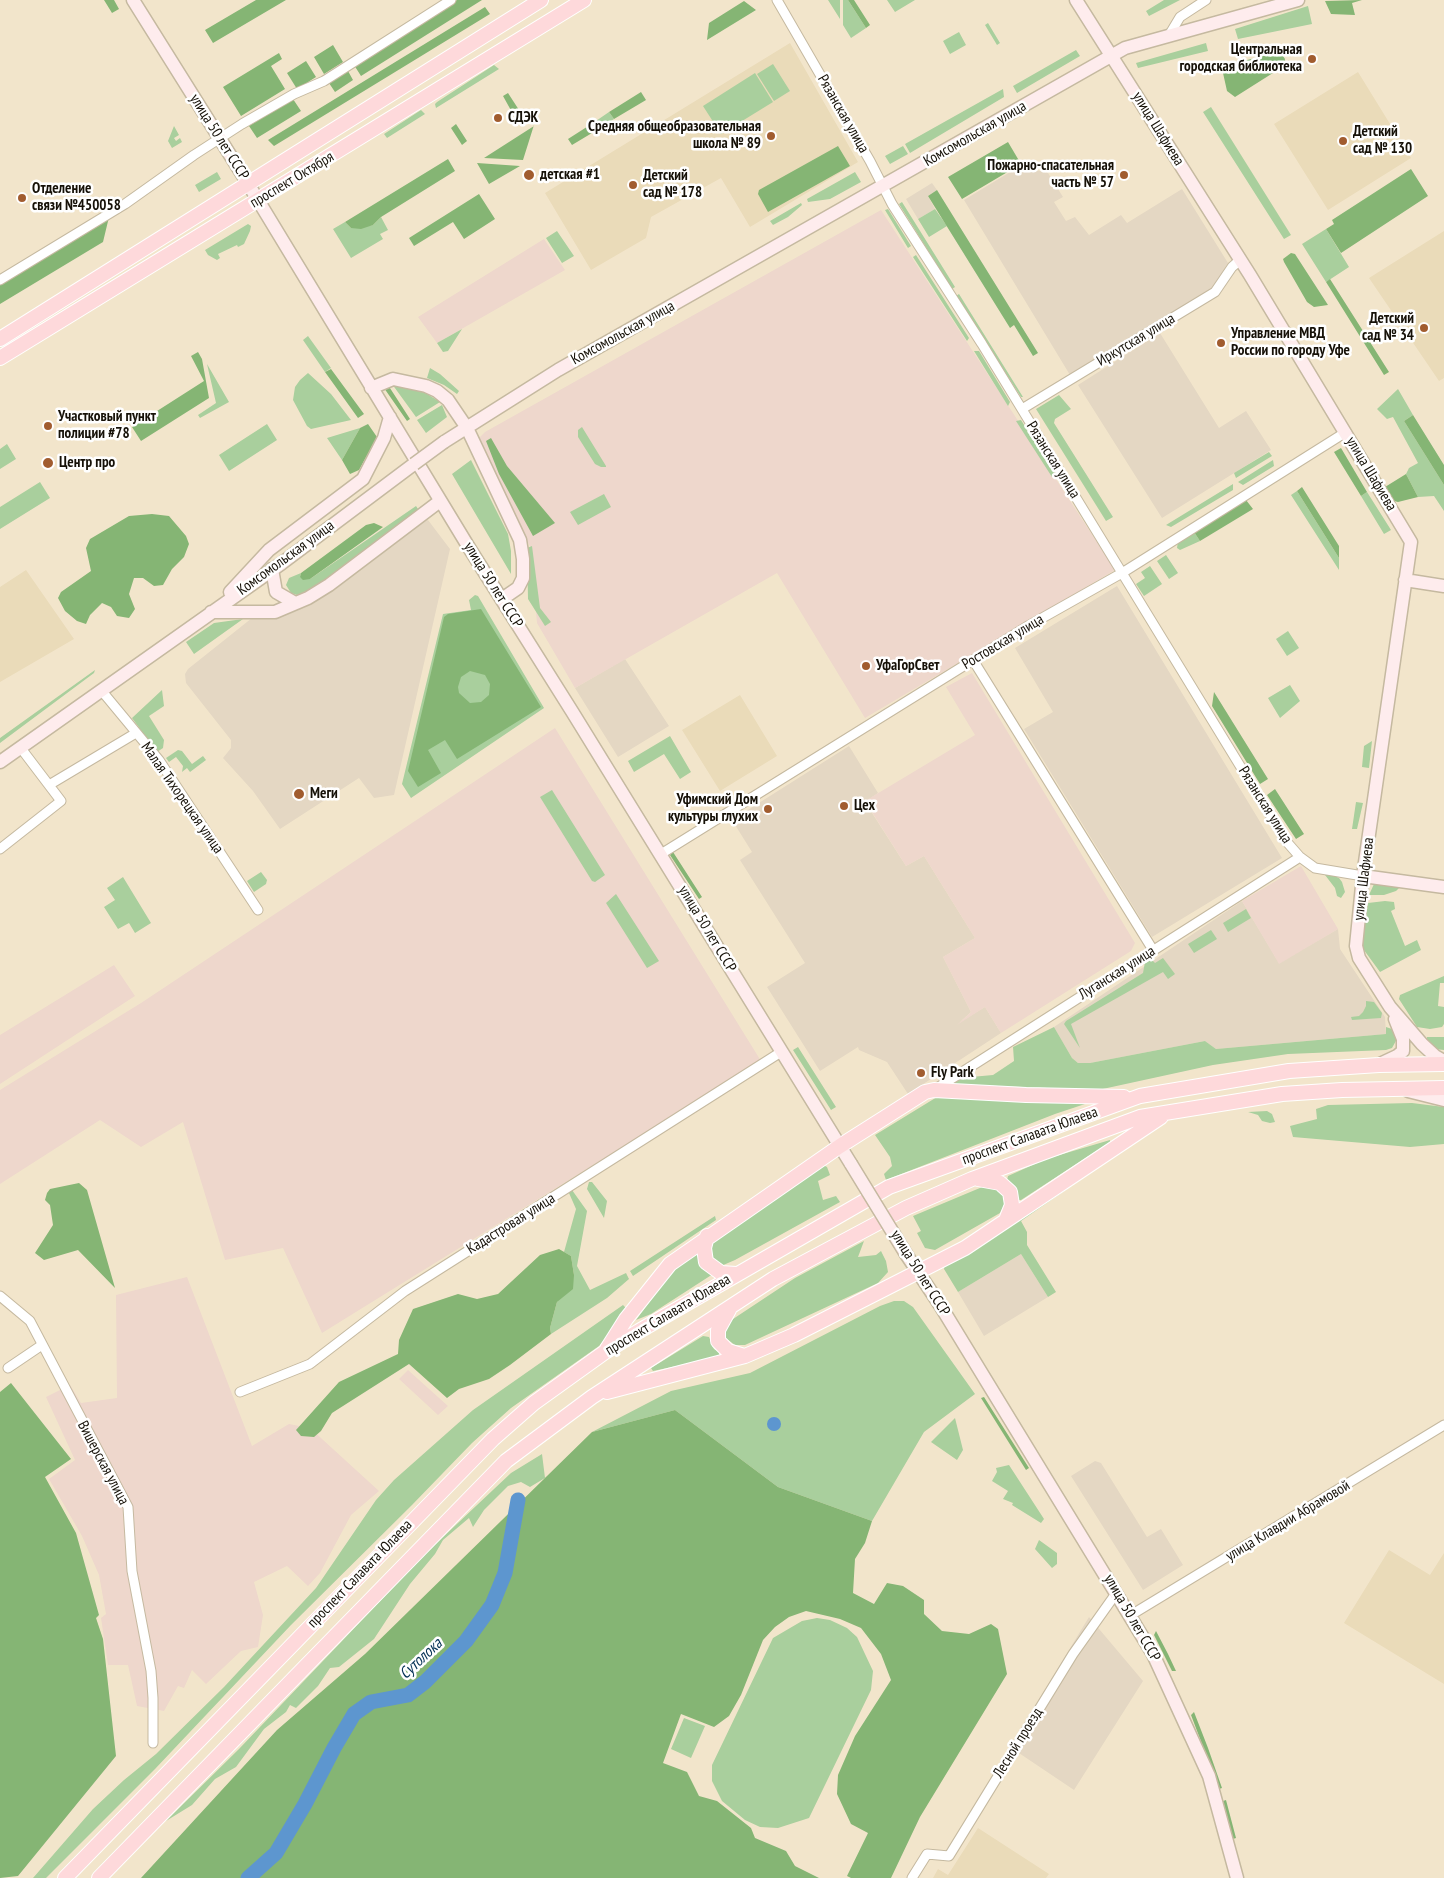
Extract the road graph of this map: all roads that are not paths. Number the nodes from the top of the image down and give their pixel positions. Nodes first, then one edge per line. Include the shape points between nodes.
1 (134, 0) edge
2 (451, 0) edge
3 (541, 0) edge
4 (584, 0) edge
5 (777, 0) edge
6 (1076, 0) edge
7 (1206, 0) edge
8 (1298, 0) edge
9 (1168, 36) junction
10 (1110, 57) junction
11 (220, 138) junction
12 (247, 182) junction
13 (884, 186) junction
14 (258, 201) junction
15 (1240, 260) junction
16 (0, 280) edge
17 (0, 339) edge
18 (0, 358) edge
19 (371, 388) junction
20 (1022, 409) junction
21 (390, 417) junction
22 (467, 428) junction
23 (1346, 432) junction
24 (440, 501) junction
25 (277, 566) junction
26 (1122, 572) junction
27 (1405, 580) junction
28 (1444, 586) edge
29 (502, 599) junction
30 (295, 603) junction
31 (211, 612) junction
32 (973, 660) junction
33 (101, 690) junction
34 (136, 733) junction
35 (20, 747) junction
36 (0, 762) edge
37 (49, 785) junction
38 (0, 849) edge
39 (661, 854) junction
40 (1300, 857) junction
41 (1363, 876) junction
42 (1444, 887) edge
43 (258, 910) dead end
44 (1154, 950) junction
45 (1390, 1007) junction
46 (781, 1052) junction
47 (1444, 1062) edge
48 (1379, 1065) junction
49 (1396, 1088) junction
50 (1444, 1088) edge
51 (934, 1090) junction
52 (1140, 1096) junction
53 (1444, 1100) edge
54 (1168, 1113) junction
55 (840, 1146) junction
56 (972, 1179) junction
57 (1006, 1220) junction
58 (707, 1236) junction
59 (918, 1273) junction
60 (736, 1274) junction
61 (0, 1296) edge
62 (732, 1305) junction
63 (42, 1345) junction
64 (605, 1352) junction
65 (745, 1356) junction
66 (8, 1368) dead end
67 (240, 1392) dead end
68 (592, 1397) junction
69 (1444, 1425) edge
70 (1117, 1592) junction
71 (1130, 1615) junction
72 (152, 1743) dead end
73 (65, 1878) edge
74 (99, 1878) edge
75 (912, 1878) edge
76 (1237, 1878) edge

1 - 11 main road, улица 50 лет СССР
2 - 11 street via 324,81 294,94
3 - 12 main road, проспект Октября
4 - 14 main road, проспект Октября
5 - 13 street, Рязанская улица
6 - 10 main road, улица Шафиева
7 - 9 street via 1180,17
8 - 9 main road, Комсомольская улица
9 - 10 main road, Комсомольская улица via 1125,48
10 - 13 main road, Комсомольская улица
10 - 15 main road, улица Шафиева via 1129,82
11 - 12 main road, улица 50 лет СССР
11 - 16 street via 125,204
12 - 14 main road, улица 50 лет СССР
12 - 17 main road, проспект Октября via 181,227
13 - 20 street, Рязанская улица via 892,204
13 - 22 main road, Комсомольская улица via 558,370
14 - 18 main road, проспект Октября
14 - 19 main road, улица 50 лет СССР
15 - 20 street, Иркутская улица via 1215,292
15 - 23 main road, улица Шафиева
19 - 21 main road, улица 50 лет СССР
19 - 22 main road via 393,379 432,388 448,400
20 - 26 street, Рязанская улица
21 - 24 main road, улица 50 лет СССР
21 - 31 main road via 384,438 363,479 269,550
22 - 25 main road, Комсомольская улица, bridge
22 - 29 main road via 520,540 522,578 518,588
23 - 26 street, Ростовская улица
23 - 27 main road, улица Шафиева via 1411,542
24 - 29 main road, улица 50 лет СССР
24 - 30 main road via 329,585
25 - 30 main road via 276,592
25 - 31 main road, Комсомольская улица
26 - 32 street, Ростовская улица
26 - 40 street, Рязанская улица via 1286,841
27 - 28 main road
27 - 41 main road, улица Шафиева
29 - 39 main road, улица 50 лет СССР
30 - 31 main road via 275,612
31 - 33 main road, Комсомольская улица
32 - 39 street, Ростовская улица
32 - 44 street
33 - 34 street, Малая Тихорецкая улица
33 - 35 main road, Комсомольская улица
34 - 37 street
34 - 43 street, Малая Тихорецкая улица via 159,760
35 - 36 main road, Комсомольская улица
35 - 37 street
37 - 38 street via 61,801
39 - 46 main road, улица 50 лет СССР
40 - 41 street, Рязанская улица via 1315,868
40 - 44 street, Луганская улица
41 - 42 main road
41 - 45 main road, улица Шафиева via 1356,946 1359,958
44 - 51 street, Луганская улица
45 - 47 main road, улица Шафиева via 1422,1044
45 - 48 main road, улица Шафиева via 1403,1039 1403,1051
46 - 55 main road, улица 50 лет СССР
46 - 67 street, Кадастровая улица via 405,1291 310,1364
47 - 48 main road, проспект Салавата Юлаева
48 - 52 main road, проспект Салавата Юлаева via 1289,1071
49 - 50 main road, проспект Салавата Юлаева
49 - 53 main road
49 - 54 main road, проспект Салавата Юлаева via 1282,1094
51 - 52 main road via 1078,1097
51 - 55 main road via 908,1102
52 - 60 main road, проспект Салавата Юлаева via 889,1187
54 - 56 main road, проспект Салавата Юлаева via 1117,1125
54 - 57 main road
55 - 58 main road
55 - 59 main road, улица 50 лет СССР, bridge
56 - 57 main road via 994,1180 1006,1187 1012,1199
56 - 62 main road, проспект Салавата Юлаева via 860,1231
57 - 59 main road via 965,1248
58 - 60 main road via 704,1248 706,1262 721,1273
58 - 64 main road via 670,1264 626,1319
59 - 65 main road
59 - 70 main road, улица 50 лет СССР
60 - 64 main road, проспект Салавата Юлаева
61 - 63 street, Вишерская улица via 30,1320
62 - 65 main road via 718,1330 718,1341 728,1352
62 - 68 main road, проспект Салавата Юлаева
63 - 66 street
63 - 72 street, Вишерская улица via 128,1507 132,1571 151,1671
64 - 73 main road, проспект Салавата Юлаева via 534,1403 493,1439
65 - 68 main road
68 - 74 main road, проспект Салавата Юлаева via 506,1461
69 - 71 street, улица Клавдии Абрамовой
70 - 71 main road, улица 50 лет СССР
70 - 75 street, Лесной проезд via 1073,1654 949,1856 927,1854
71 - 76 main road, улица 50 лет СССР via 1164,1674 1208,1776

